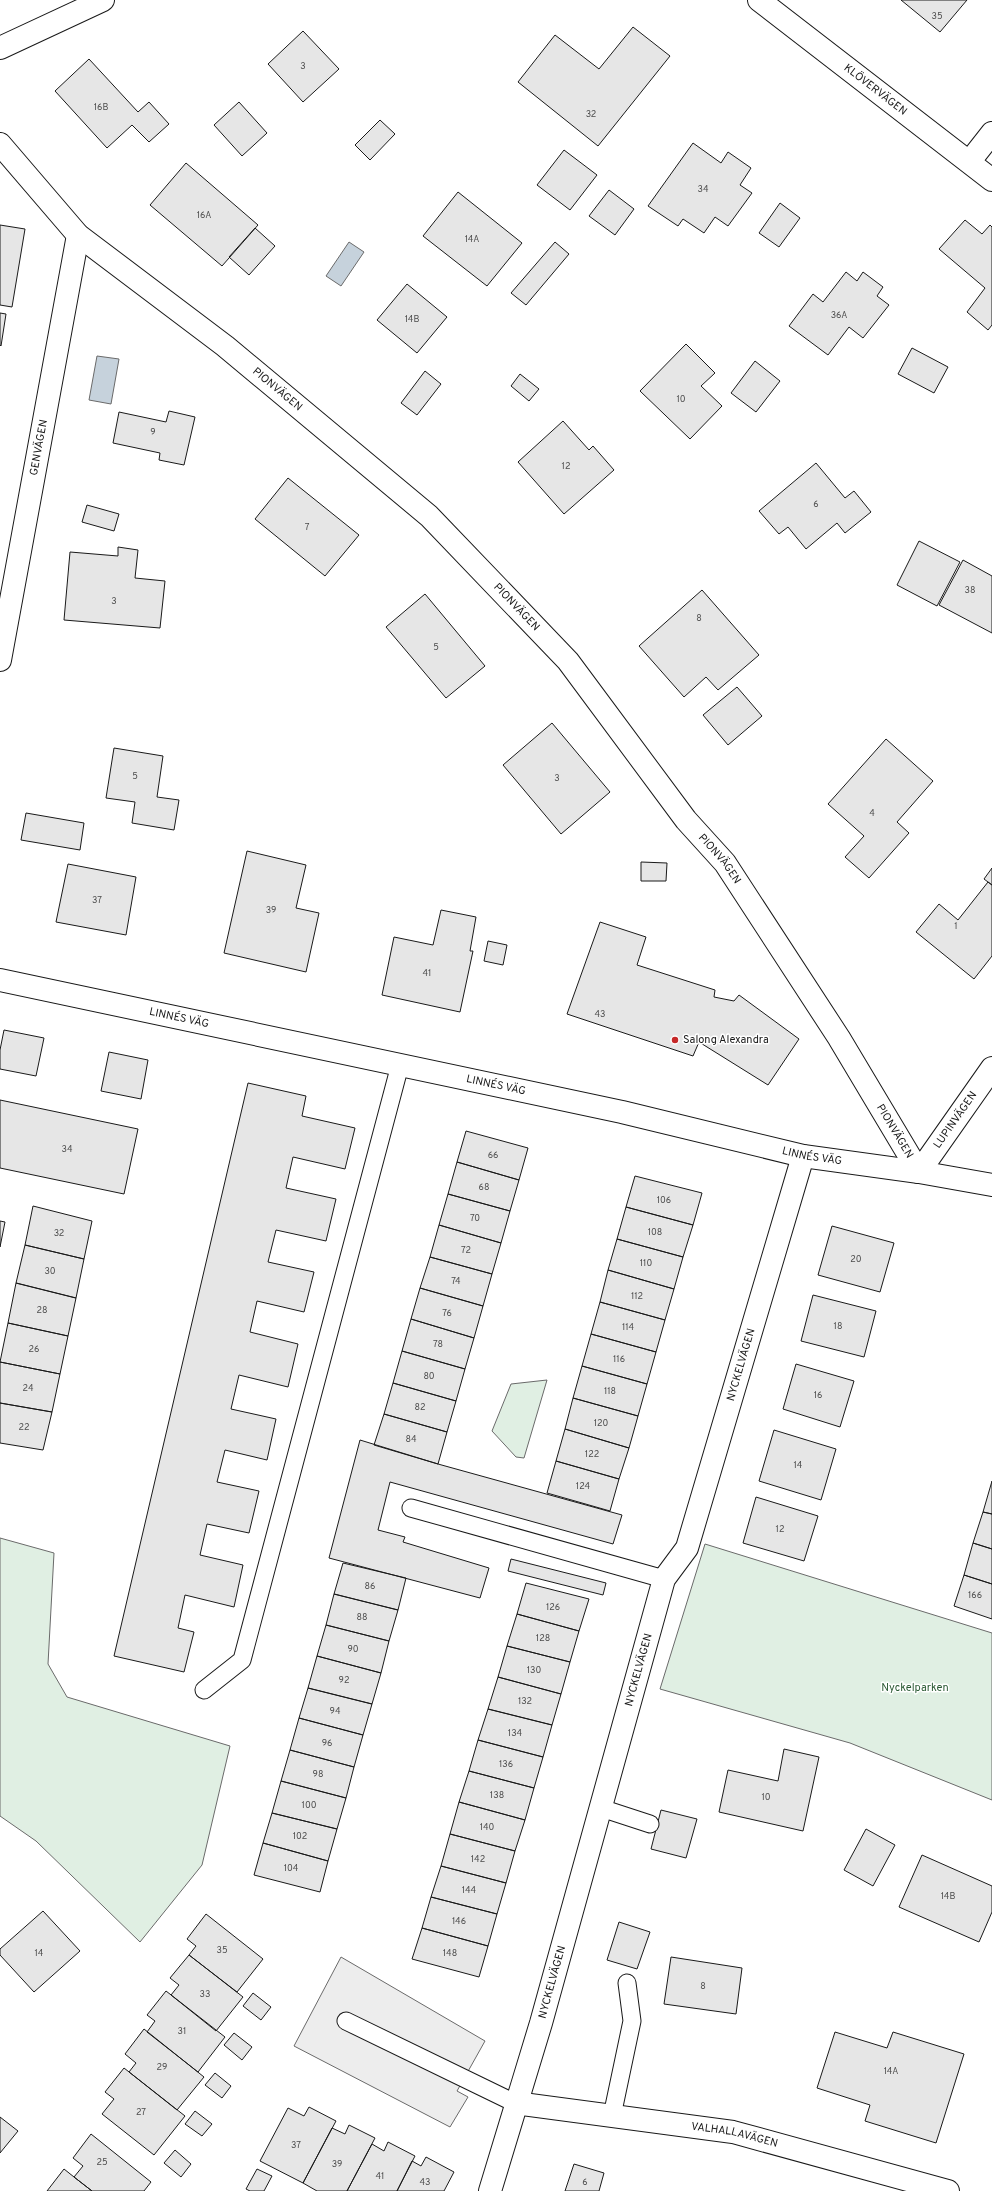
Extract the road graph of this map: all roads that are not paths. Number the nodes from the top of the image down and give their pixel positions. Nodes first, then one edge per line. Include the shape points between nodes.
1 (103, 0) edge
2 (759, 0) edge
3 (0, 48) edge
4 (992, 133) edge
5 (0, 144) edge
6 (970, 161) junction
7 (992, 180) edge
8 (78, 235) junction
9 (0, 660) edge
10 (0, 980) edge
11 (400, 1065) junction
12 (992, 1068) edge
13 (803, 1156) junction
14 (919, 1172) junction
15 (992, 1185) edge
16 (411, 1508) dead end
17 (664, 1579) junction
18 (204, 1690) dead end
19 (601, 1808) junction
20 (650, 1824) dead end
21 (627, 1983) dead end
22 (346, 2021) dead end
23 (515, 2103) junction
24 (612, 2116) junction
25 (490, 2191) edge
26 (948, 2191) edge

1 - 3 street
2 - 6 street, KLÖVERVÄGEN
4 - 6 street
5 - 8 street, PIONVÄGEN
6 - 7 street, KLÖVERVÄGEN
8 - 9 street, GENVÄGEN
8 - 14 street, PIONVÄGEN via 225,346 429,516 568,661 686,820 725,863 839,1038
10 - 11 street, LINNÉS VÄG
11 - 13 street, LINNÉS VÄG via 622,1112
11 - 18 lane via 242,1660
12 - 14 street, LUPINVÄGEN
13 - 14 street, LINNÉS VÄG
13 - 17 street, NYCKELVÄGEN via 687,1548
14 - 15 street, LINNÉS VÄG
16 - 17 lane
17 - 19 street, NYCKELVÄGEN
19 - 20 lane
19 - 23 street, NYCKELVÄGEN via 541,2023
21 - 24 lane via 632,2021
22 - 23 lane
23 - 24 street, VALHALLAVÄGEN
23 - 25 street, NYCKELVÄGEN
24 - 26 street, VALHALLAVÄGEN via 733,2132

